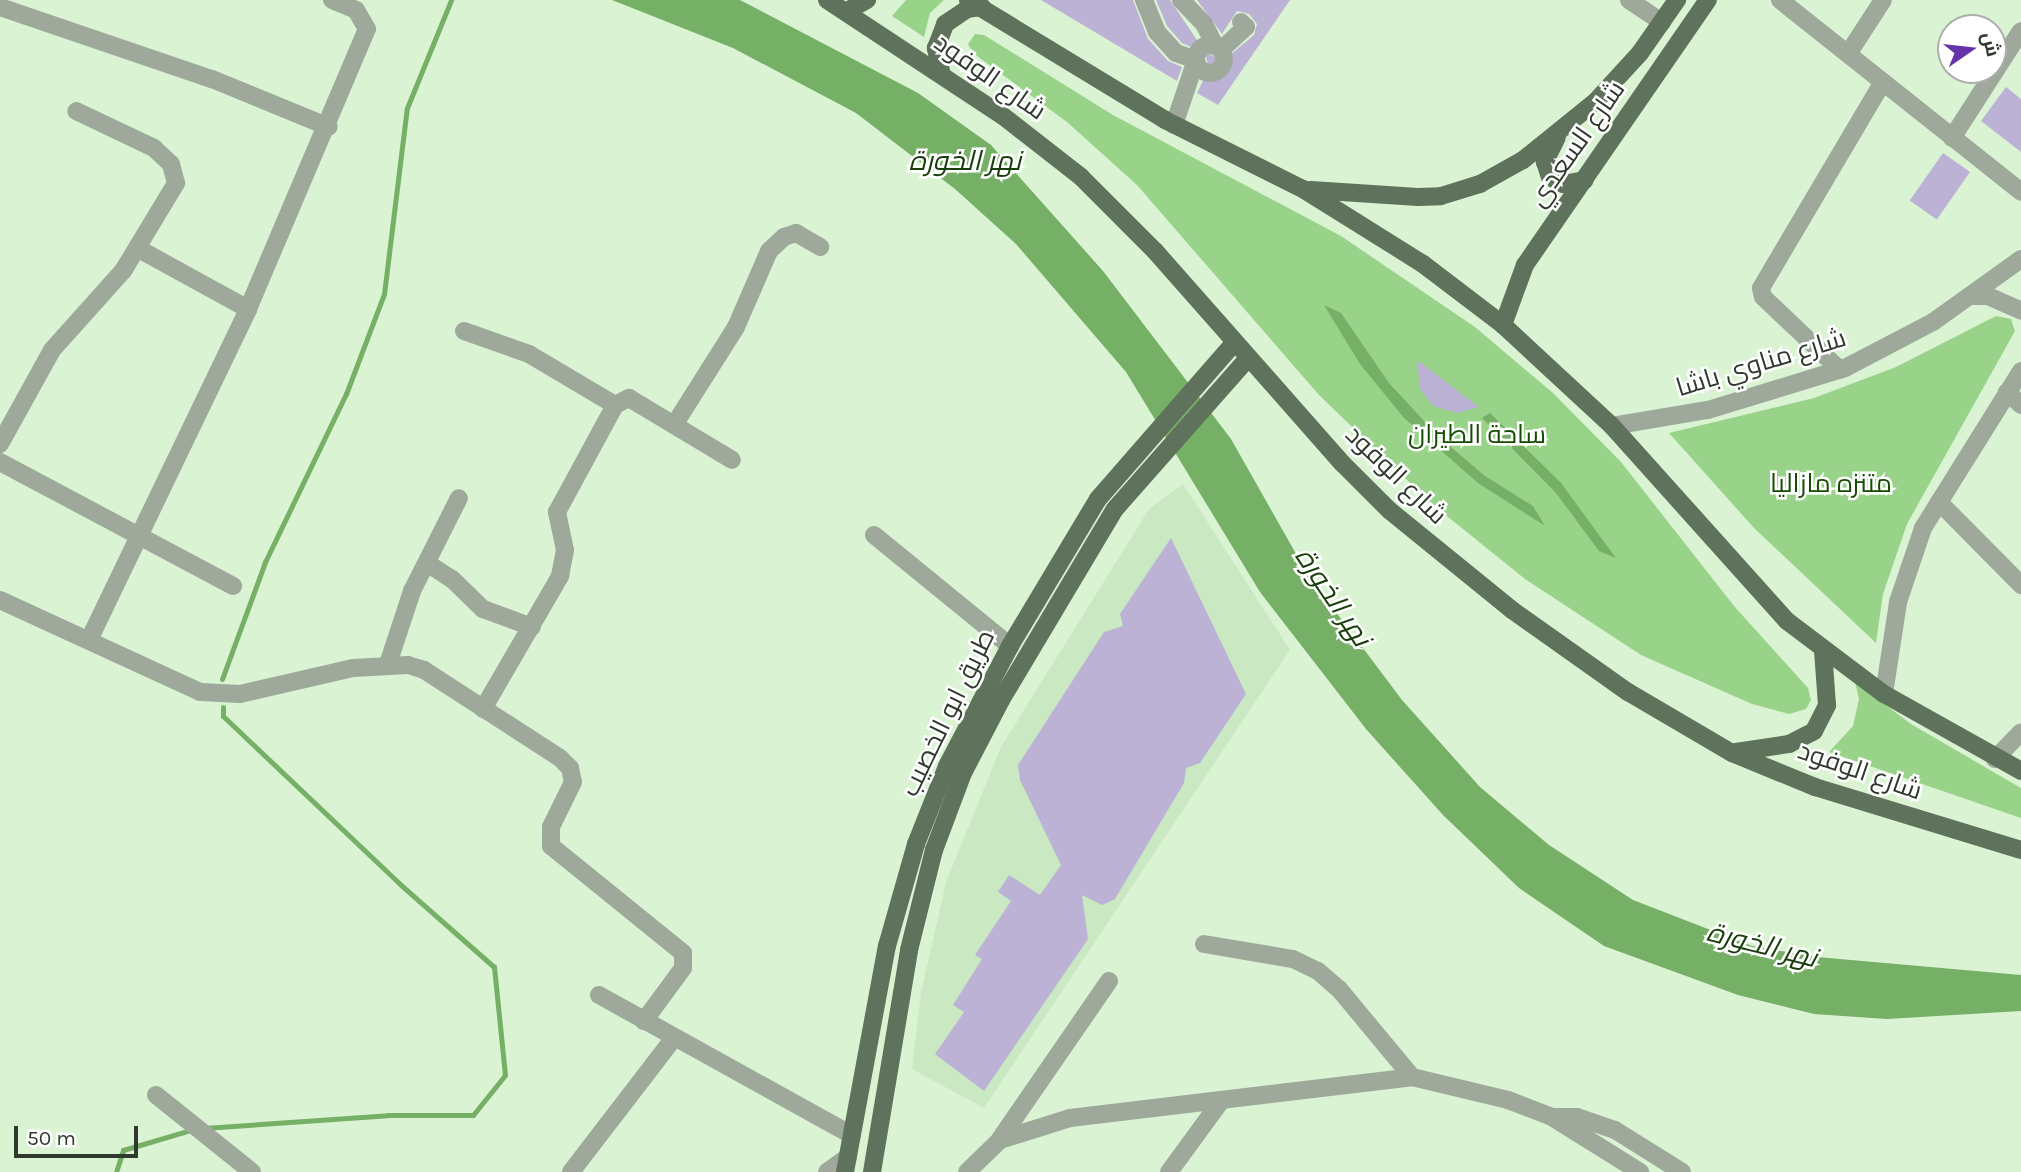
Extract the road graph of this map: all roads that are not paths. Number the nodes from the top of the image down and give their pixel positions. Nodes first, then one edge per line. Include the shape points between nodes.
1 (332, 0) edge
2 (827, 0) edge
3 (867, 0) edge
4 (1144, 0) edge
5 (1181, 0) edge
6 (1629, 0) edge
7 (1677, 0) edge
8 (1708, 0) edge
9 (1780, 0) edge
10 (1883, 0) edge
11 (975, 4) edge
12 (0, 7) edge
13 (847, 11) junction
14 (1241, 22) dead end
15 (1662, 22) junction
16 (2021, 31) edge
17 (1218, 48) junction
18 (1848, 54) junction
19 (1197, 64) junction
20 (942, 75) junction
21 (1883, 82) junction
22 (76, 111) dead end
23 (1174, 125) junction
24 (329, 127) junction
25 (1561, 131) junction
26 (1952, 138) junction
27 (1585, 180) junction
28 (1303, 189) junction
29 (2021, 192) edge
30 (821, 247) dead end
31 (137, 248) junction
32 (2021, 259) edge
33 (1973, 296) junction
34 (248, 309) junction
35 (2021, 311) edge
36 (1503, 326) junction
37 (464, 331) dead end
38 (1235, 342) junction
39 (1248, 358) junction
40 (1840, 370) junction
41 (2021, 370) edge
42 (2007, 392) junction
43 (615, 405) junction
44 (2021, 405) edge
45 (676, 422) junction
46 (1612, 426) junction
47 (0, 444) edge
48 (732, 460) dead end
49 (0, 463) edge
50 (459, 498) dead end
51 (1939, 502) junction
52 (874, 535) dead end
53 (139, 537) junction
54 (426, 563) junction
55 (2021, 585) edge
56 (233, 586) dead end
57 (0, 600) edge
58 (532, 627) junction
59 (89, 640) junction
60 (1010, 646) junction
61 (1823, 650) junction
62 (388, 664) junction
63 (1884, 694) junction
64 (483, 709) junction
65 (2021, 732) edge
66 (1732, 753) junction
67 (1994, 759) junction
68 (2021, 771) edge
69 (2021, 850) edge
70 (1204, 944) dead end
71 (887, 946) junction
72 (909, 950) junction
73 (1109, 981) dead end
74 (599, 995) dead end
75 (644, 1021) junction
76 (674, 1038) junction
77 (1412, 1077) junction
78 (156, 1095) dead end
79 (1221, 1101) junction
80 (1552, 1117) junction
81 (852, 1135) junction
82 (1000, 1140) junction
83 (846, 1165) edge
84 (252, 1172) edge
85 (571, 1172) edge
86 (827, 1172) edge
87 (872, 1172) edge
88 (967, 1172) edge
89 (1169, 1172) edge
90 (1640, 1172) edge
91 (1682, 1172) edge

1 - 24 street via 356,10 367,29
2 - 13 main road, شارع الوفود
3 - 13 main road
4 - 19 street via 1157,32 1176,53
5 - 17 street via 1204,24
6 - 15 street
7 - 15 main road, شارع السعدي
8 - 27 main road, شارع السعدي
9 - 18 street
10 - 18 street
11 - 20 main road via 945,24 936,48
11 - 23 main road, شارع الوفود
12 - 24 street via 212,79
13 - 20 main road, شارع الوفود
14 - 17 street via 1246,27
15 - 25 main road, شارع السعدي via 1618,80
16 - 26 street
17 - 19 street via 1201,48
17 - 19 street via 1224,57 1218,71 1211,74
18 - 21 street
19 - 23 street
20 - 38 main road, شارع الوفود via 1038,141 1097,192
21 - 26 street
21 - 40 street via 1761,288 1763,297
22 - 31 street via 154,148 171,164 176,183
23 - 28 main road, شارع الوفود
24 - 34 street
25 - 27 main road via 1546,156 1547,173 1563,184
25 - 28 main road, شارع السعدي via 1523,160 1460,192 1418,197
26 - 29 street
27 - 36 main road, شارع السعدي via 1518,277
28 - 36 main road, شارع الوفود via 1423,264
30 - 45 street via 796,233 769,251 736,327
31 - 34 street
31 - 47 street via 111,285 73,321 51,350
32 - 33 street, شارع مناوي باشا
33 - 35 street via 1988,296
33 - 40 street, شارع مناوي باشا via 1889,347
34 - 53 street
36 - 46 main road, شارع الوفود
37 - 43 street via 529,354
38 - 39 main road, شارع الوفود
38 - 60 main road, طريق ابو الخصيب via 1098,499
39 - 66 main road, شارع الوفود via 1343,464 1438,551 1628,692
39 - 72 main road, طريق ابو الخصيب via 1165,449 1103,527 981,736 934,850
40 - 46 street, شارع مناوي باشا via 1708,410
41 - 42 street
42 - 44 street
42 - 51 street
43 - 45 street via 629,398
43 - 58 street via 557,512 565,559
45 - 48 street
46 - 61 main road, شارع الوفود via 1768,602
49 - 53 street
50 - 54 street
51 - 55 street
51 - 63 street via 1903,578
52 - 60 street
53 - 56 street
53 - 59 street
54 - 58 street via 452,579 483,609
54 - 62 street
57 - 59 street
58 - 64 street
59 - 62 street via 156,675 219,695
60 - 71 main road, طريق ابو الخصيب via 965,728 931,805
61 - 63 main road, شارع الوفود
61 - 66 main road via 1827,705 1814,731 1788,744
62 - 64 street via 424,670
63 - 67 main road, شارع الوفود
64 - 75 street via 570,768 571,789 549,833 555,852 683,954 683,968
65 - 67 street
66 - 69 main road, شارع الوفود via 1815,787
67 - 68 main road, شارع الوفود
70 - 77 street via 1293,959 1318,971 1339,989
71 - 72 main road
71 - 81 main road, طريق ابو الخصيب
72 - 87 main road, طريق ابو الخصيب
73 - 82 street
74 - 75 street
75 - 76 street
76 - 81 street
76 - 85 street
77 - 79 street
77 - 80 street via 1508,1100
78 - 84 street
79 - 82 street via 1093,1114
79 - 89 street
80 - 90 street
80 - 91 street via 1577,1117 1615,1130
81 - 83 main road, طريق ابو الخصيب
82 - 88 street
83 - 86 street

